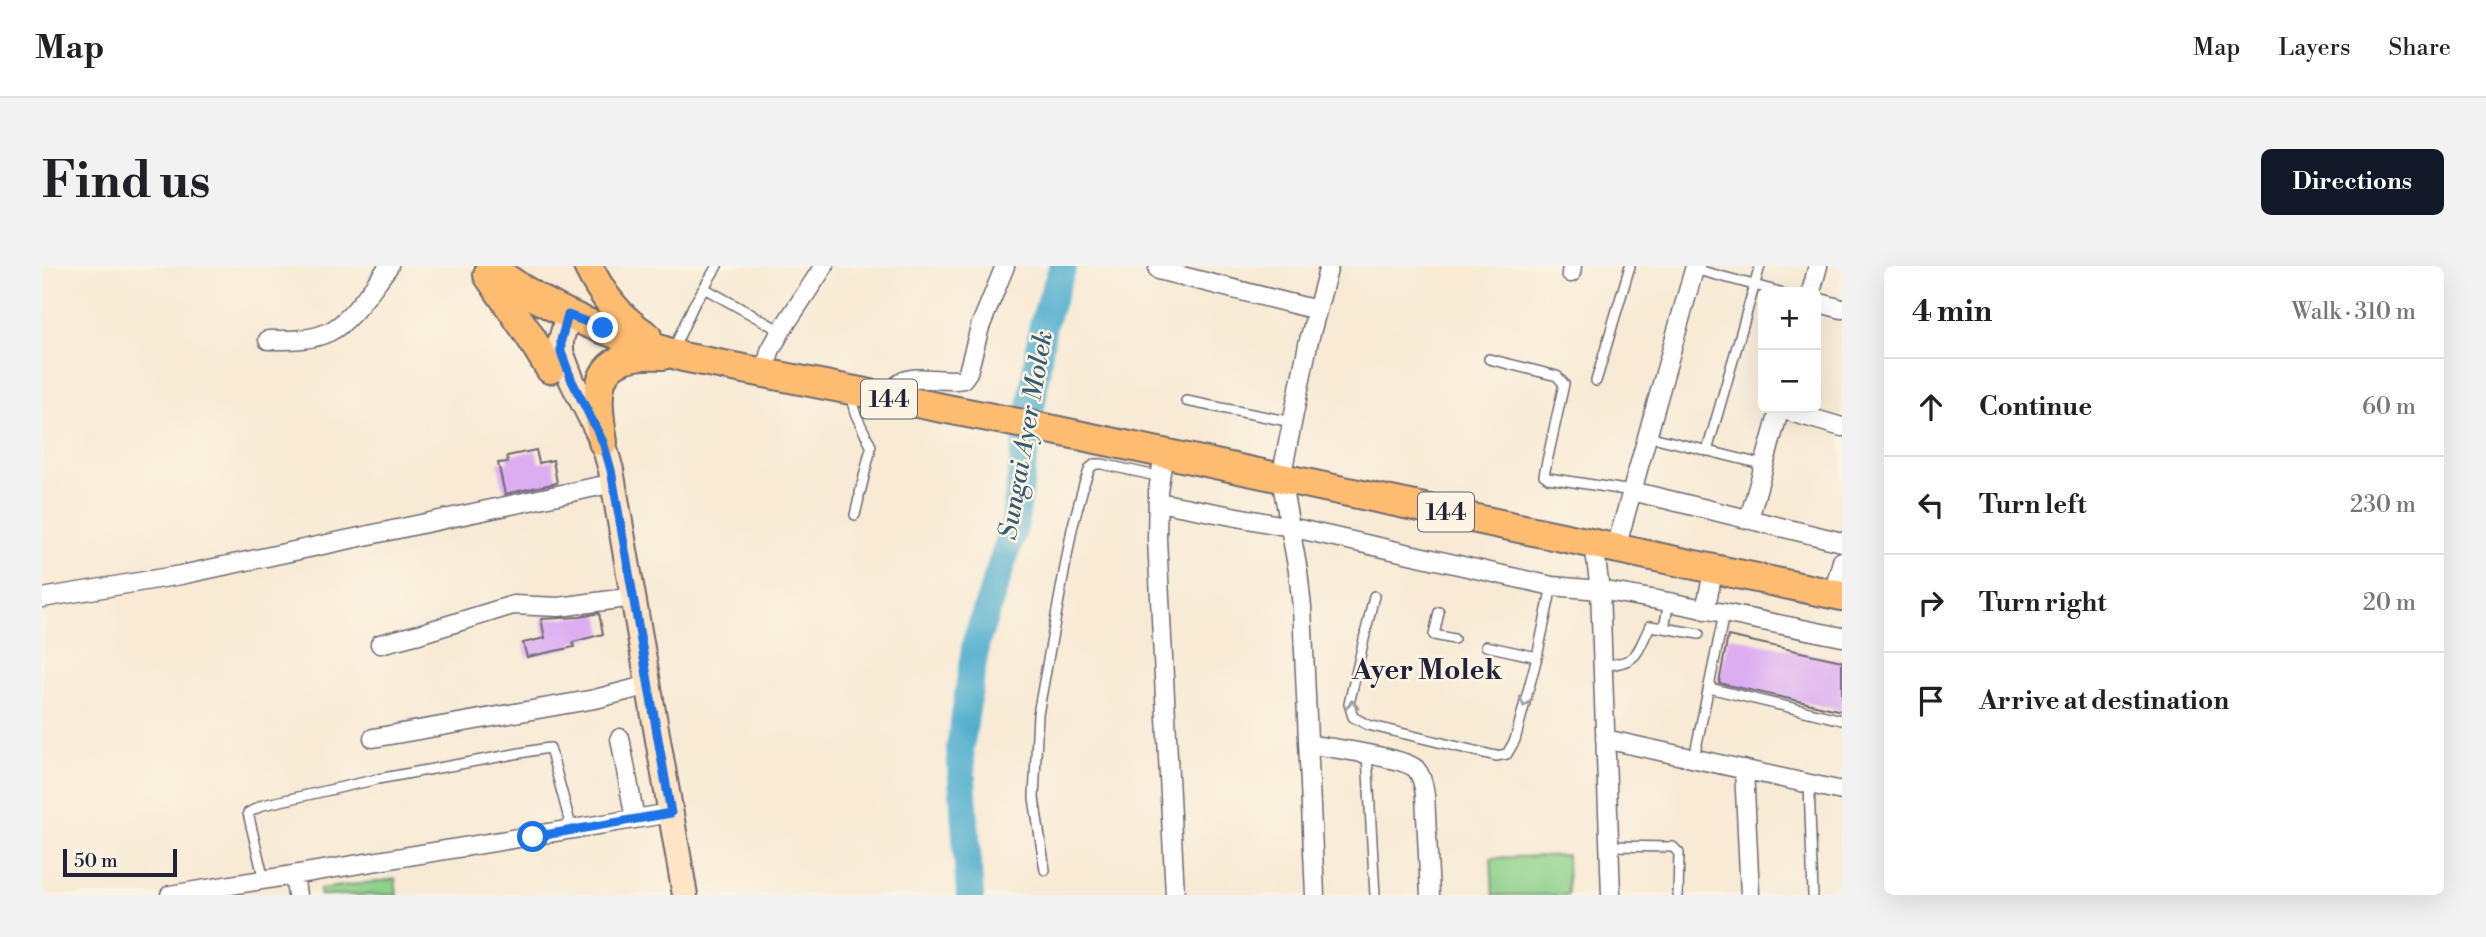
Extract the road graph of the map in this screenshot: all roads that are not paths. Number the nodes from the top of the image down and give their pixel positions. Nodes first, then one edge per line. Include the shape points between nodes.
1 (390, 266) edge
2 (480, 266) edge
3 (490, 266) edge
4 (580, 266) edge
5 (588, 266) edge
6 (717, 266) edge
7 (824, 266) edge
8 (1005, 266) edge
9 (1329, 266) edge
10 (1630, 266) edge
11 (1760, 266) edge
12 (1818, 266) edge
13 (1695, 267) edge
14 (1158, 271) dead end
15 (515, 277) edge
16 (1754, 285) junction
17 (1761, 287) edge
18 (1812, 287) edge
19 (704, 288) junction
20 (1821, 303) edge
21 (1842, 309) edge
22 (1317, 310) junction
23 (568, 315) junction
24 (780, 331) junction
25 (268, 340) dead end
26 (679, 353) junction
27 (1489, 359) dead end
28 (550, 369) junction
29 (765, 375) junction
30 (1596, 381) dead end
31 (849, 391) junction
32 (886, 398) junction
33 (1186, 401) dead end
34 (1779, 413) edge
35 (1796, 413) edge
36 (1292, 422) junction
37 (1842, 427) edge
38 (1648, 436) junction
39 (603, 442) junction
40 (1707, 451) junction
41 (1163, 465) junction
42 (1765, 465) junction
43 (612, 476) junction
44 (1281, 478) junction
45 (1632, 491) junction
46 (1158, 502) junction
47 (855, 515) dead end
48 (1749, 519) junction
49 (1290, 527) junction
50 (1842, 542) edge
51 (1605, 545) junction
52 (1842, 561) edge
53 (1714, 568) junction
54 (1552, 586) junction
55 (1600, 590) junction
56 (1837, 595) edge
57 (1374, 596) dead end
58 (634, 597) junction
59 (42, 598) edge
60 (1670, 602) junction
61 (1705, 610) junction
62 (1439, 612) dead end
63 (1724, 614) junction
64 (1664, 628) junction
65 (1699, 634) dead end
66 (1842, 637) edge
67 (1454, 639) dead end
68 (380, 644) dead end
69 (1486, 646) dead end
70 (1537, 657) junction
71 (1602, 666) junction
72 (649, 685) junction
73 (1709, 688) junction
74 (1842, 719) edge
75 (373, 738) dead end
76 (621, 738) dead end
77 (1605, 739) junction
78 (1308, 744) junction
79 (1367, 755) junction
80 (1694, 758) junction
81 (1744, 769) junction
82 (1809, 784) junction
83 (1842, 791) edge
84 (671, 813) junction
85 (635, 819) junction
86 (572, 830) junction
87 (1609, 846) junction
88 (1045, 870) dead end
89 (294, 875) junction
90 (264, 880) junction
91 (170, 895) edge
92 (297, 895) edge
93 (685, 895) edge
94 (1175, 895) edge
95 (1315, 895) edge
96 (1375, 895) edge
97 (1430, 895) edge
98 (1611, 895) edge
99 (1678, 895) edge
100 (1750, 895) edge
101 (1813, 895) edge

1 - 25 street via 330,332
2 - 28 main road
3 - 15 main road, 144
4 - 23 main road
5 - 26 main road, 144 via 612,307 630,325
6 - 19 lane
7 - 24 street
8 - 32 street via 964,379 902,381
9 - 22 street
10 - 30 lane
11 - 16 lane
12 - 18 street
13 - 16 lane
13 - 38 street
14 - 22 street
15 - 23 main road, 144 via 544,304
15 - 28 main road
16 - 17 lane
16 - 40 lane
19 - 24 lane
19 - 26 lane via 693,306
20 - 21 street
22 - 36 street
23 - 26 main road, 144
23 - 39 main road via 561,352
24 - 29 street
26 - 29 main road, 144
26 - 39 main road via 636,356 610,366 598,393
27 - 45 lane via 1557,376 1563,384 1544,475
28 - 43 main road
29 - 31 main road, 144
31 - 32 main road, 144
31 - 47 lane via 870,449
32 - 41 main road, 144 via 1049,429
33 - 36 lane
34 - 42 street
35 - 37 street
36 - 44 street
38 - 40 lane
38 - 45 street
39 - 43 main road
40 - 42 lane
41 - 44 main road, 144
41 - 46 street
41 - 88 lane via 1095,464 1072,529 1038,714 1034,798
42 - 48 street
43 - 58 main road
43 - 59 street via 181,575
44 - 49 street
44 - 51 main road, 144
45 - 48 street
45 - 51 street
46 - 49 street
46 - 94 street
48 - 50 street
49 - 54 street
49 - 78 street via 1302,607
51 - 53 main road, 144
51 - 55 street
52 - 56 street
53 - 56 main road, 144
53 - 61 street
54 - 55 street
54 - 70 lane
55 - 60 street
55 - 71 street
70 -> 57 lane via 1515,740 1507,754 1496,756 1368,724 1353,717 1349,704
58 - 68 street via 559,607 513,605
58 - 72 main road
60 - 61 street
60 - 64 lane
61 - 63 street
62 - 67 lane via 1434,635
63 - 66 street
63 - 73 lane
64 - 65 lane
64 - 71 lane via 1650,626 1637,655 1626,663
69 - 70 lane
71 - 77 street
72 - 75 street via 595,699
72 - 84 main road
73 - 74 lane
73 - 80 lane
76 - 85 street
77 - 80 street
77 - 87 street
78 - 79 street
78 - 95 street
79 - 96 lane
79 - 97 street via 1415,767 1422,779
80 - 81 street
81 - 82 street
81 - 100 street
82 - 83 street
82 - 101 lane
84 - 85 street
84 - 93 main road
85 - 86 street
86 - 89 street
86 - 90 lane via 550,748 542,749 263,805 248,813
87 - 98 street
87 - 99 lane via 1674,847 1679,853
89 - 90 street
89 - 92 street
90 - 91 street

